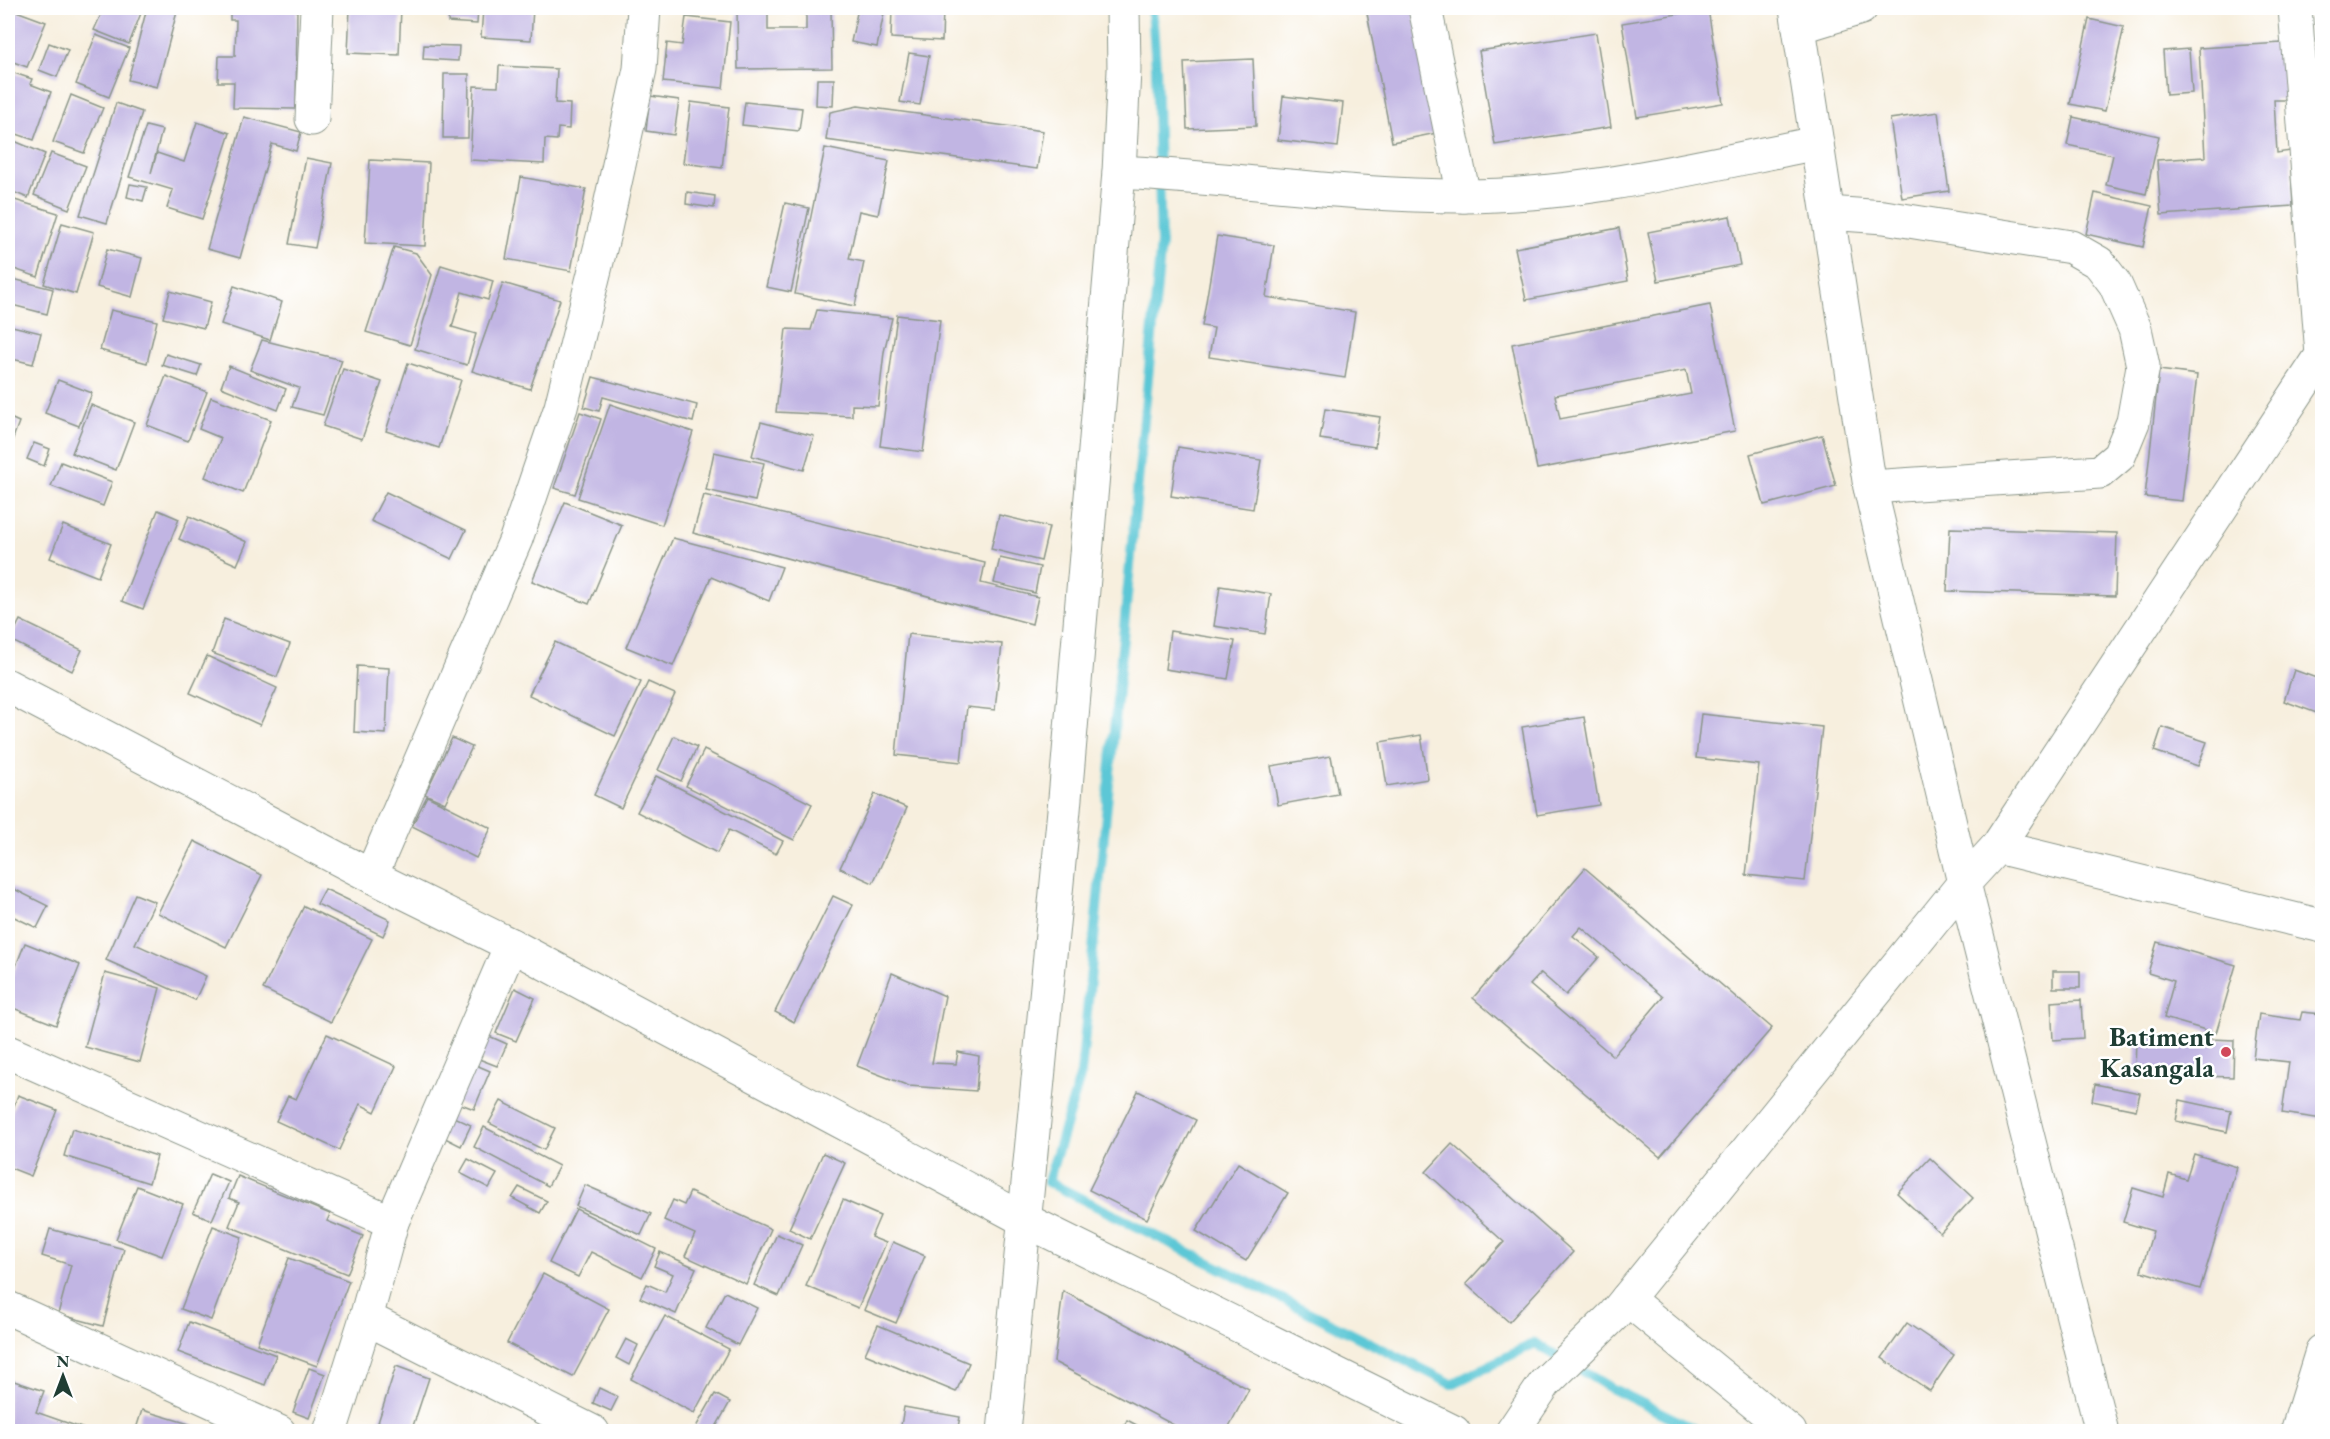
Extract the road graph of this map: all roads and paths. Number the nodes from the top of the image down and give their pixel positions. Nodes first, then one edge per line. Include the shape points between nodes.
1 (317, 8) edge
2 (644, 8) edge
3 (1123, 8) edge
4 (1425, 8) edge
5 (1861, 8) edge
6 (2295, 8) edge
7 (1797, 17) edge
8 (312, 119) dead end
9 (1817, 143) junction
10 (1119, 172) junction
11 (1464, 196) junction
12 (1828, 213) junction
13 (2321, 314) edge
14 (1870, 487) junction
15 (8, 686) edge
16 (1997, 847) junction
17 (371, 876) junction
18 (1964, 883) junction
19 (2322, 926) edge
20 (511, 945) junction
21 (8, 1052) edge
22 (1025, 1220) junction
23 (392, 1222) junction
24 (1620, 1307) junction
25 (8, 1308) edge
26 (366, 1318) junction
27 (2322, 1351) edge
28 (279, 1431) edge
29 (330, 1431) edge
30 (593, 1431) edge
31 (1004, 1431) edge
32 (1454, 1431) edge
33 (1512, 1431) edge
34 (1790, 1431) edge
35 (2102, 1431) edge
36 (2297, 1431) edge

1 - 8 street
2 - 17 street via 640,69 561,407 516,539
3 - 10 street
4 - 11 street
5 - 7 street
6 - 13 street
7 - 9 street
9 - 11 street via 1568,190
9 - 12 street
10 - 11 street via 1385,194
10 - 22 street
12 - 14 street
12 - 14 street via 1884,217 2071,247 2099,263 2115,284 2135,329 2143,366 2130,430 2119,456 2100,472
13 - 16 street via 2322,355
14 - 18 street
15 - 17 street
16 - 18 street
16 - 19 street
17 - 20 street
18 - 24 street
18 - 35 street
20 - 22 street
20 - 23 street
21 - 23 street
22 - 31 street
22 - 32 street
23 - 26 street
24 - 33 street via 1545,1383
24 - 34 street
25 - 28 street
26 - 29 street
26 - 30 street
27 - 36 street

